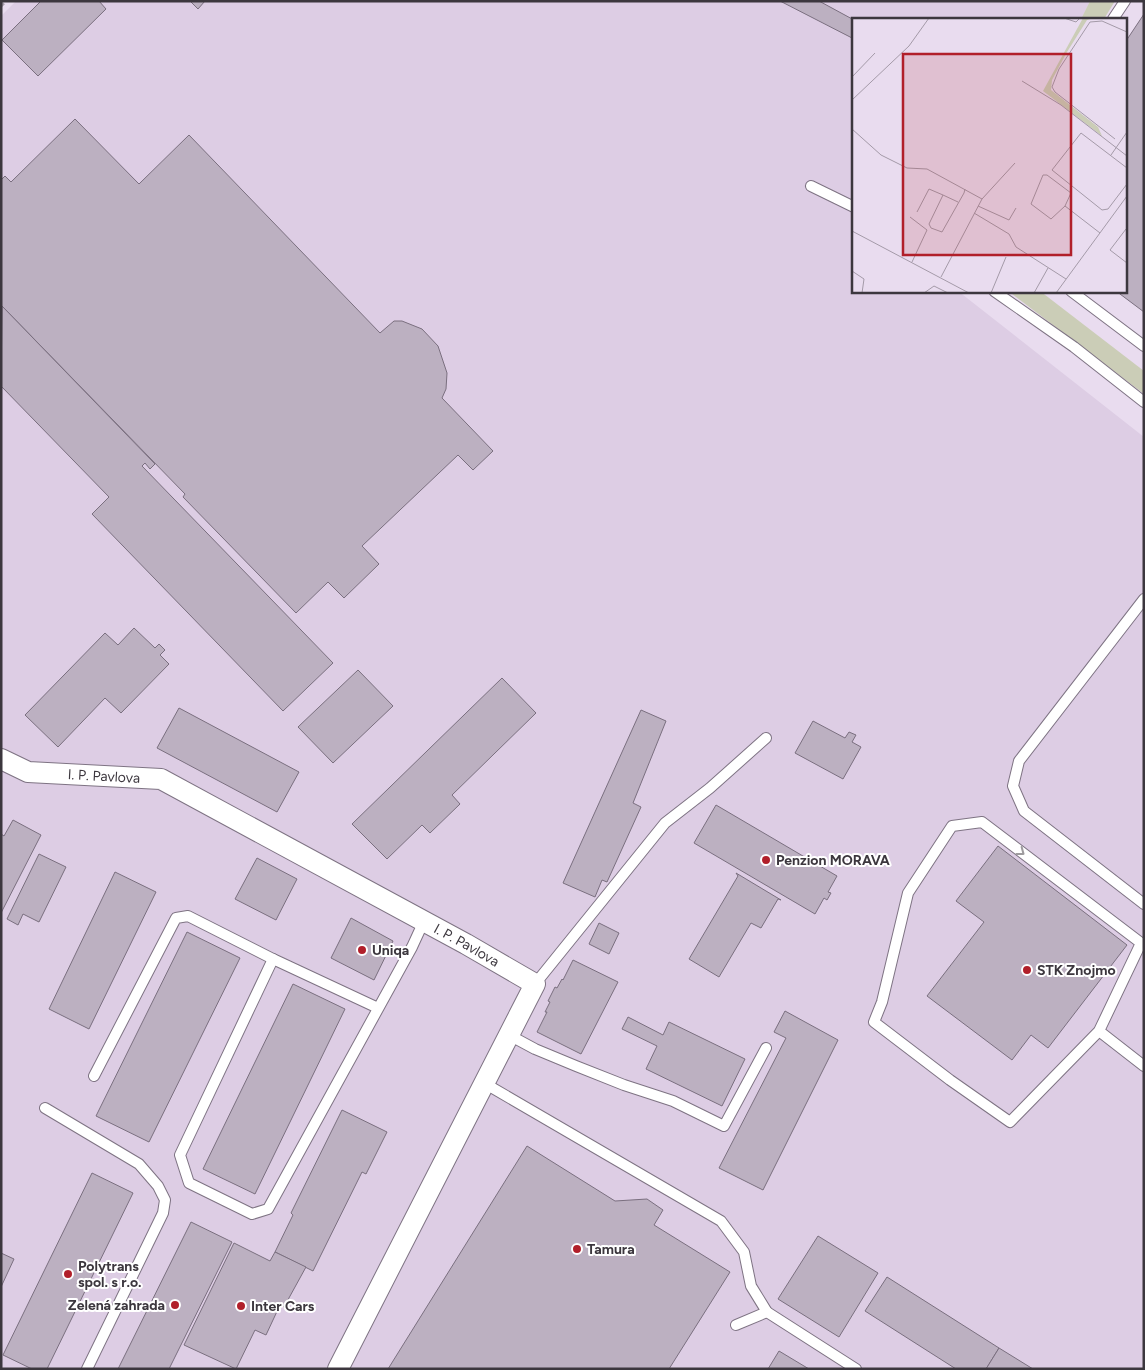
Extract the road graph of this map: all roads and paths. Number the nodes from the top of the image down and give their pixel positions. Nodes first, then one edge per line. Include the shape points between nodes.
1 (6, 1) edge
2 (1125, 1) edge
3 (1, 6) edge
4 (1114, 18) edge
5 (811, 186) dead end
6 (852, 206) edge
7 (995, 292) edge
8 (1072, 292) edge
9 (1144, 346) edge
10 (1144, 402) edge
11 (1144, 599) edge
12 (766, 738) dead end
13 (1, 759) edge
14 (1144, 904) edge
15 (424, 921) junction
16 (273, 959) junction
17 (535, 984) junction
18 (378, 1008) junction
19 (1099, 1031) junction
20 (509, 1035) junction
21 (766, 1048) dead end
22 (1144, 1066) edge
23 (94, 1076) dead end
24 (484, 1083) junction
25 (45, 1108) dead end
26 (767, 1312) junction
27 (736, 1325) dead end
28 (87, 1369) edge
29 (338, 1369) edge
30 (856, 1369) edge

1 - 3 path
2 - 4 lane
5 - 6 lane
7 - 10 lane via 1074,347
8 - 9 lane
11 - 14 lane via 1019,761 1013,786 1024,811
12 - 17 lane via 665,823
13 - 15 street, I. P. Pavlova via 28,772 161,779
15 - 17 street, I. P. Pavlova
15 - 18 lane
16 - 18 lane
16 - 18 lane via 180,1156 189,1183 252,1214 268,1209
16 - 23 lane via 188,916 176,918
17 - 20 street
19 -> 19 lane via 1010,1122 874,1022 882,1002 908,893 952,826 982,822 1141,943
19 - 22 lane
20 - 21 lane via 624,1085 673,1101 724,1126
20 - 24 street
24 - 26 lane via 721,1221 744,1252 751,1286
24 - 29 street
25 - 28 lane via 139,1164 158,1186 165,1200 163,1213
26 - 27 lane
26 - 30 lane

